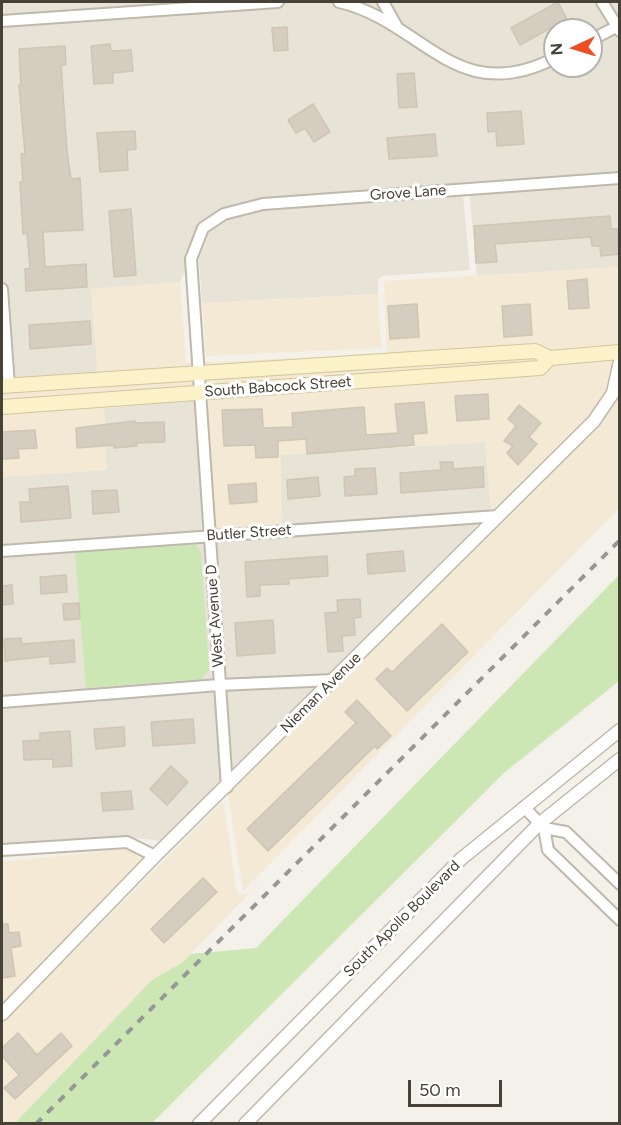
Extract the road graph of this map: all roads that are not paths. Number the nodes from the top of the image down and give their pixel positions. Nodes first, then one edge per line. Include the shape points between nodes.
1 (278, 2) edge
2 (339, 2) edge
3 (383, 2) edge
4 (602, 2) edge
5 (170, 6) edge
6 (2, 21) edge
7 (398, 28) junction
8 (619, 28) edge
9 (603, 35) edge
10 (543, 65) edge
11 (620, 178) edge
12 (203, 228) joint
13 (2, 289) edge
14 (620, 352) edge
15 (550, 358) junction
16 (620, 361) edge
17 (200, 373) junction
18 (5, 386) edge
19 (201, 393) junction
20 (2, 407) edge
21 (498, 516) junction
22 (209, 535) junction
23 (2, 550) edge
24 (333, 681) junction
25 (219, 685) junction
26 (2, 702) edge
27 (620, 730) edge
28 (620, 759) edge
29 (227, 787) junction
30 (524, 807) junction
31 (542, 826) junction
32 (2, 850) edge
33 (155, 856) junction
34 (620, 884) edge
35 (620, 920) edge
36 (2, 1014) edge
37 (199, 1124) edge
38 (245, 1124) edge

1 - 5 street
2 - 7 street via 361,7
3 - 7 street
4 - 8 street
5 - 6 street
7 - 10 street via 452,64 492,75
8 - 9 street
11 - 12 street, Grove Lane via 263,204 224,214
12 - 17 street, West Avenue D via 192,259
13 - 18 street
14 - 15 main road, South Babcock Street
15 - 17 main road, South Babcock Street via 535,351
15 - 19 main road, South Babcock Street via 540,368
16 - 21 street, Nieman Avenue via 606,407
17 - 18 main road, South Babcock Street
17 - 19 street, West Avenue D
19 - 20 main road, South Babcock Street
19 - 22 street, West Avenue D
21 - 22 street, Butler Street
21 - 24 street, Nieman Avenue
22 - 23 street, Butler Street
22 - 25 street, West Avenue D
24 - 25 street
24 - 29 street, Nieman Avenue
25 - 26 street
25 - 29 street, West Avenue D
27 - 30 street, South Apollo Boulevard
28 - 31 street, South Apollo Boulevard
29 - 33 street, Nieman Avenue
30 - 31 street
30 - 37 street, South Apollo Boulevard via 461,859
31 - 34 street via 566,832
31 - 35 street via 548,850
31 - 38 street, South Apollo Boulevard
32 - 33 street via 127,842
33 - 36 street, Nieman Avenue

